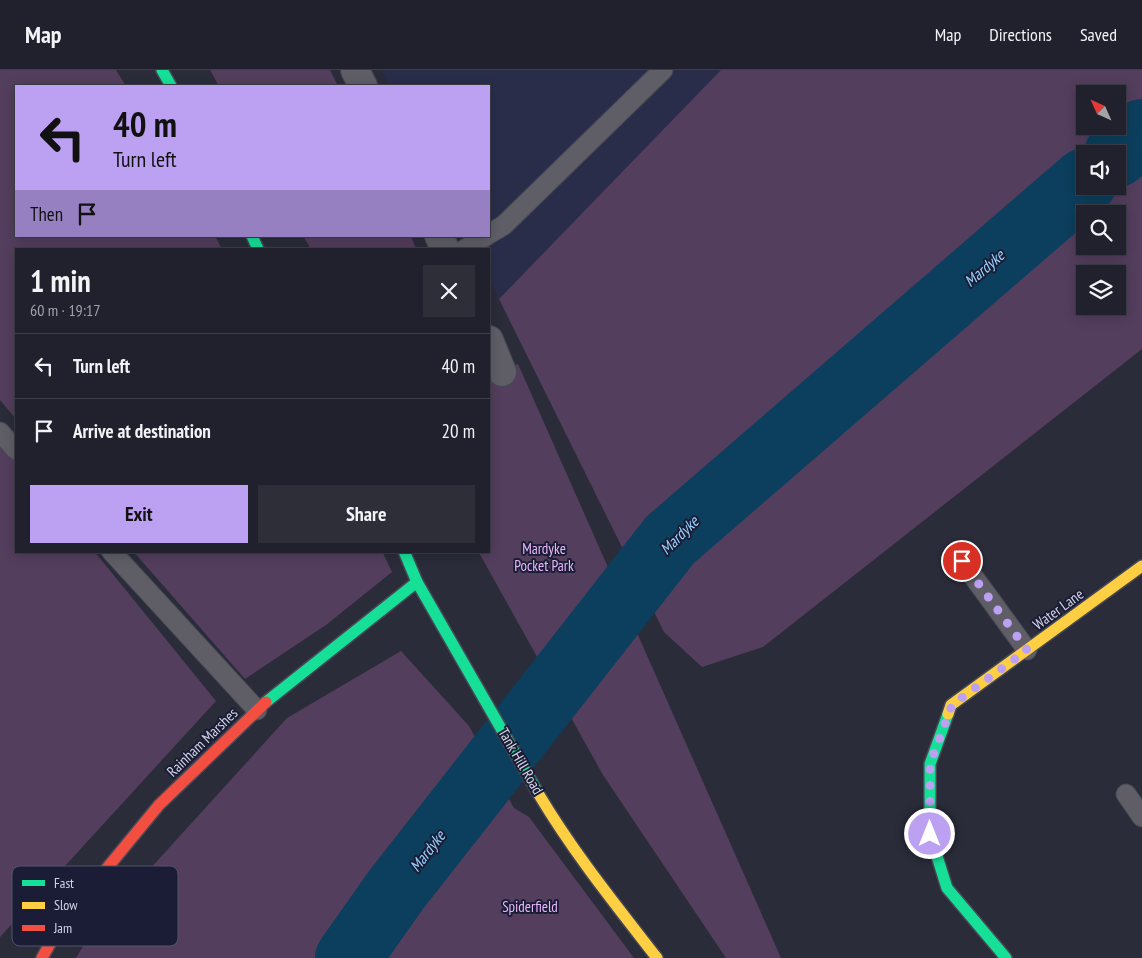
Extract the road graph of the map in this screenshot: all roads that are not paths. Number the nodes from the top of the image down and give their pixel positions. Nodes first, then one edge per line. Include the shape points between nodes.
1 (162, 70) edge
2 (355, 70) edge
3 (663, 70) edge
4 (170, 85) edge
5 (362, 85) edge
6 (490, 233) edge
7 (484, 237) edge
8 (467, 248) edge
9 (490, 342) edge
10 (502, 372) dead end
11 (0, 432) edge
12 (15, 449) edge
13 (112, 553) edge
14 (405, 553) edge
15 (962, 561) dead end
16 (1142, 566) edge
17 (417, 582) junction
18 (1027, 650) junction
19 (257, 710) junction
20 (1126, 794) dead end
21 (1142, 817) edge
22 (109, 866) edge
23 (49, 946) edge
24 (42, 958) edge
25 (657, 958) edge
26 (1006, 958) edge

1 - 4 street
2 - 5 street
3 - 6 lane via 504,225
7 - 8 lane
9 - 10 street
11 - 12 lane
13 - 19 lane
14 - 17 street, Tank Hill Road
15 - 18 lane
16 - 18 street, Water Lane
17 - 19 street, Rainham Marshes
17 - 25 street, Tank Hill Road via 557,825
18 - 26 street, Water Lane via 952,705 930,764 930,834 947,888
19 - 22 street, Rainham Marshes via 159,805
20 - 21 lane
23 - 24 street, Rainham Marshes

